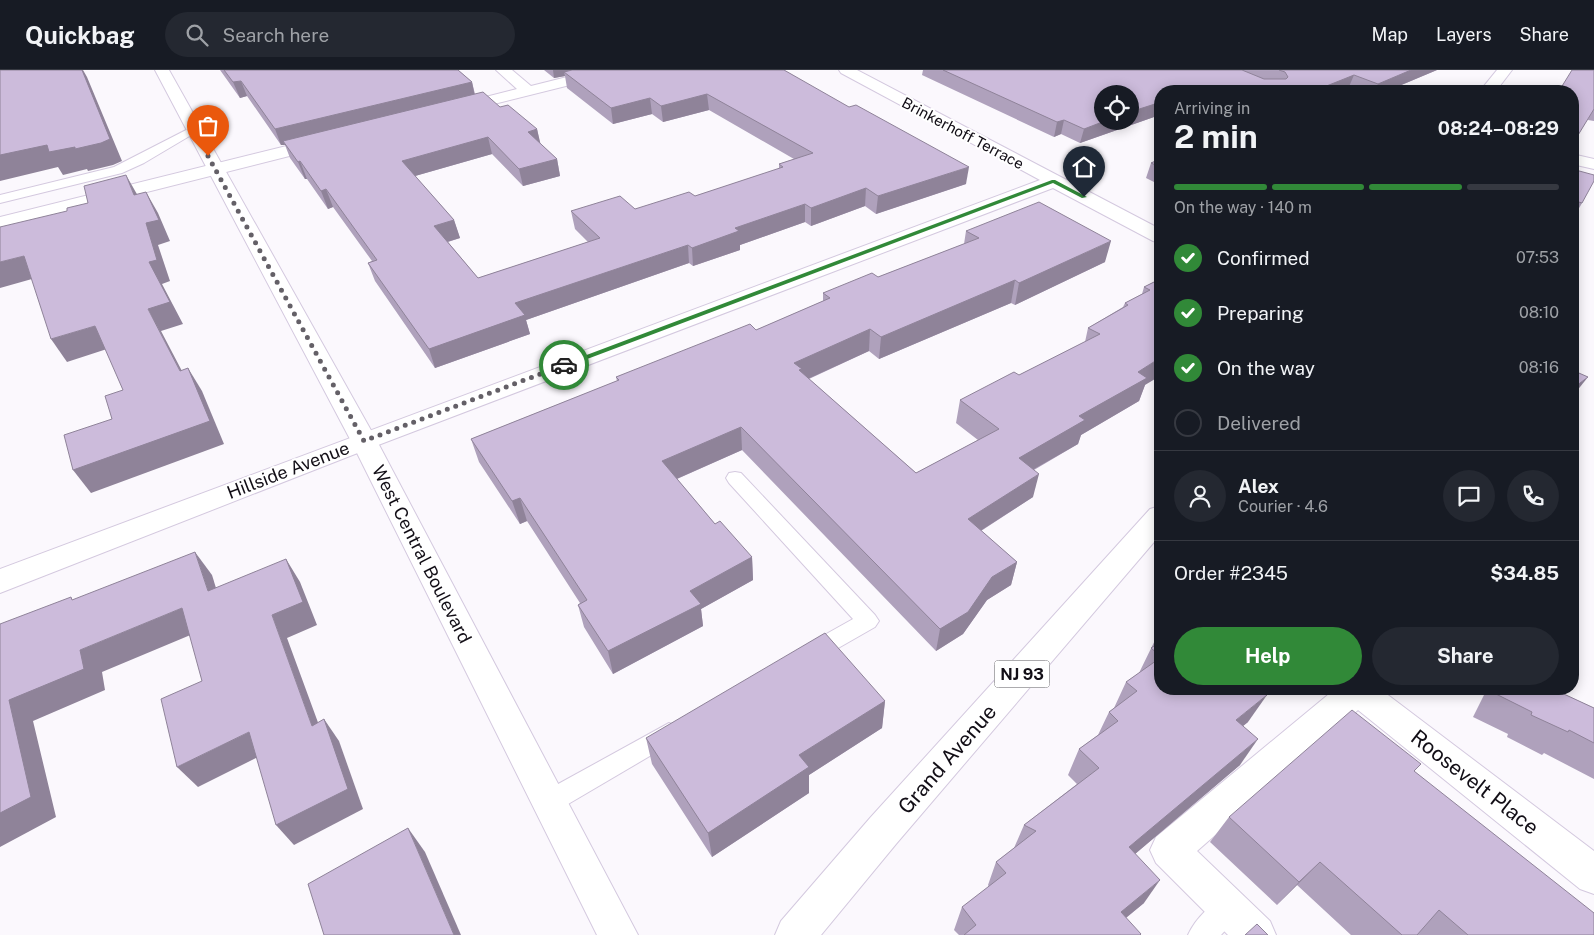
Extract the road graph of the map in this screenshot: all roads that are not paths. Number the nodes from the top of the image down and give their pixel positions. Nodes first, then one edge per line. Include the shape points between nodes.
1 (162, 70) edge
2 (503, 70) edge
3 (613, 70) edge
4 (846, 70) edge
5 (1505, 70) edge
6 (1493, 85) edge
7 (528, 91) junction
8 (442, 112) edge
9 (194, 129) junction
10 (338, 138) edge
11 (1579, 161) edge
12 (1594, 164) edge
13 (215, 169) junction
14 (1054, 181) junction
15 (0, 199) edge
16 (0, 223) edge
17 (1154, 234) edge
18 (364, 441) junction
19 (735, 478) dead end
20 (1154, 529) edge
21 (0, 581) edge
22 (790, 665) edge
23 (1349, 695) edge
24 (1364, 695) edge
25 (687, 724) edge
26 (549, 802) junction
27 (1594, 876) edge
28 (1229, 908) junction
29 (618, 935) edge
30 (795, 935) edge
31 (1202, 935) edge
32 (1256, 935) edge

1 - 9 street, West Central Boulevard
2 - 7 street
3 - 7 street
4 - 14 street, Brinkerhoff Terrace
5 - 6 street
7 - 8 street
9 - 13 street, West Central Boulevard
9 - 15 lane via 118,170
10 - 13 street
11 - 12 street
13 - 16 street
13 - 18 street, West Central Boulevard
14 - 17 street, Brinkerhoff Terrace
14 - 18 street, Hillside Avenue
18 - 21 street, Hillside Avenue
18 - 26 street, West Central Boulevard
19 - 22 lane via 868,621
20 - 30 street, Grand Avenue / NJ 93 via 883,831
23 - 28 street via 1168,850
24 - 27 street, Roosevelt Place
25 - 26 lane
26 - 29 street, West Central Boulevard
28 - 31 lane
28 - 32 street

